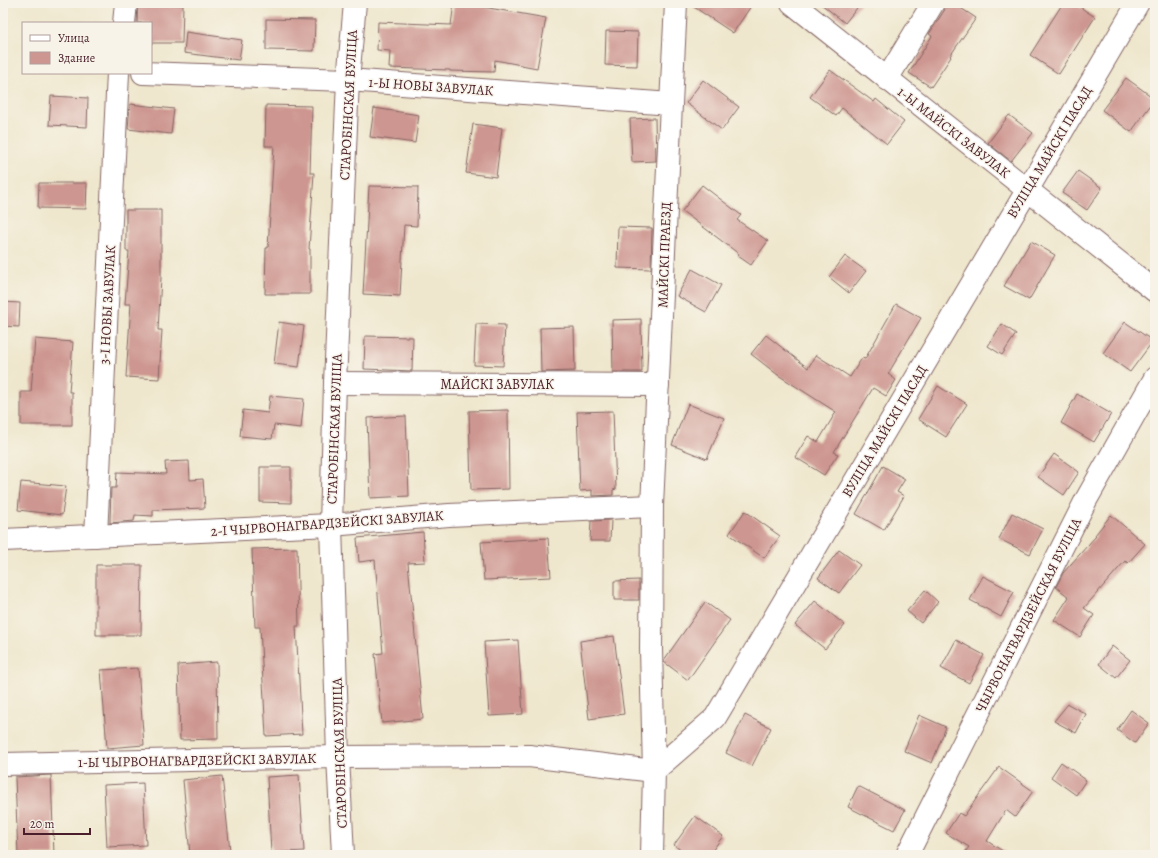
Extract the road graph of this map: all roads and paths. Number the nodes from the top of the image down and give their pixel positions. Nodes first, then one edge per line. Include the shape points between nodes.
1 (126, 3) edge
2 (355, 3) edge
3 (676, 3) edge
4 (792, 3) edge
5 (933, 3) edge
6 (1138, 3) edge
7 (124, 22) edge
8 (152, 73) edge
9 (118, 74) edge
10 (887, 79) junction
11 (348, 80) junction
12 (670, 104) junction
13 (1026, 190) junction
14 (1155, 291) edge
15 (1155, 378) edge
16 (335, 383) junction
17 (658, 386) junction
18 (652, 506) junction
19 (331, 525) junction
20 (96, 536) junction
21 (3, 540) edge
22 (338, 757) junction
23 (3, 764) edge
24 (654, 771) junction
25 (343, 855) edge
26 (652, 855) edge
27 (907, 855) edge

1 - 7 street
2 - 11 street, СТАРОБІНСКАЯ ВУЛІЦА
3 - 12 street, МАЙСКІ ПРАЕЗД
4 - 10 street, 1-Ы МАЙСКІ ЗАВУЛАК
5 - 10 street
6 - 13 street, ВУЛІЦА МАЙСКІ ПАСАД
8 - 11 street, 1-Ы НОВЫ ЗАВУЛАК
9 - 20 street, 3-І НОВЫ ЗАВУЛАК
10 - 13 street, 1-Ы МАЙСКІ ЗАВУЛАК
11 - 12 street, 1-Ы НОВЫ ЗАВУЛАК
11 - 16 street, СТАРОБІНСКАЯ ВУЛІЦА
12 - 17 street, МАЙСКІ ПРАЕЗД
13 - 14 street, 1-Ы МАЙСКІ ЗАВУЛАК
13 - 24 street, ВУЛІЦА МАЙСКІ ПАСАД via 715,718
15 - 27 street, ЧЫРВОНАГВАРДЗЕЙСКАЯ ВУЛІЦА via 1086,500
16 - 17 street, МАЙСКІ ЗАВУЛАК
16 - 19 street, СТАРОБІНСКАЯ ВУЛІЦА
17 - 18 street, МАЙСКІ ПРАЕЗД
18 - 19 street, 2-І ЧЫРВОНАГВАРДЗЕЙСКІ ЗАВУЛАК via 449,515
18 - 24 street, МАЙСКІ ПРАЕЗД via 651,648
19 - 20 street, 2-І ЧЫРВОНАГВАРДЗЕЙСКІ ЗАВУЛАК
19 - 22 street, СТАРОБІНСКАЯ ВУЛІЦА
20 - 21 street, 2-І ЧЫРВОНАГВАРДЗЕЙСКІ ЗАВУЛАК
22 - 23 street, 1-Ы ЧЫРВОНАГВАРДЗЕЙСКІ ЗАВУЛАК
22 - 24 street, 1-Ы ЧЫРВОНАГВАРДЗЕЙСКІ ЗАВУЛАК via 529,756
22 - 25 street, СТАРОБІНСКАЯ ВУЛІЦА
24 - 26 street

